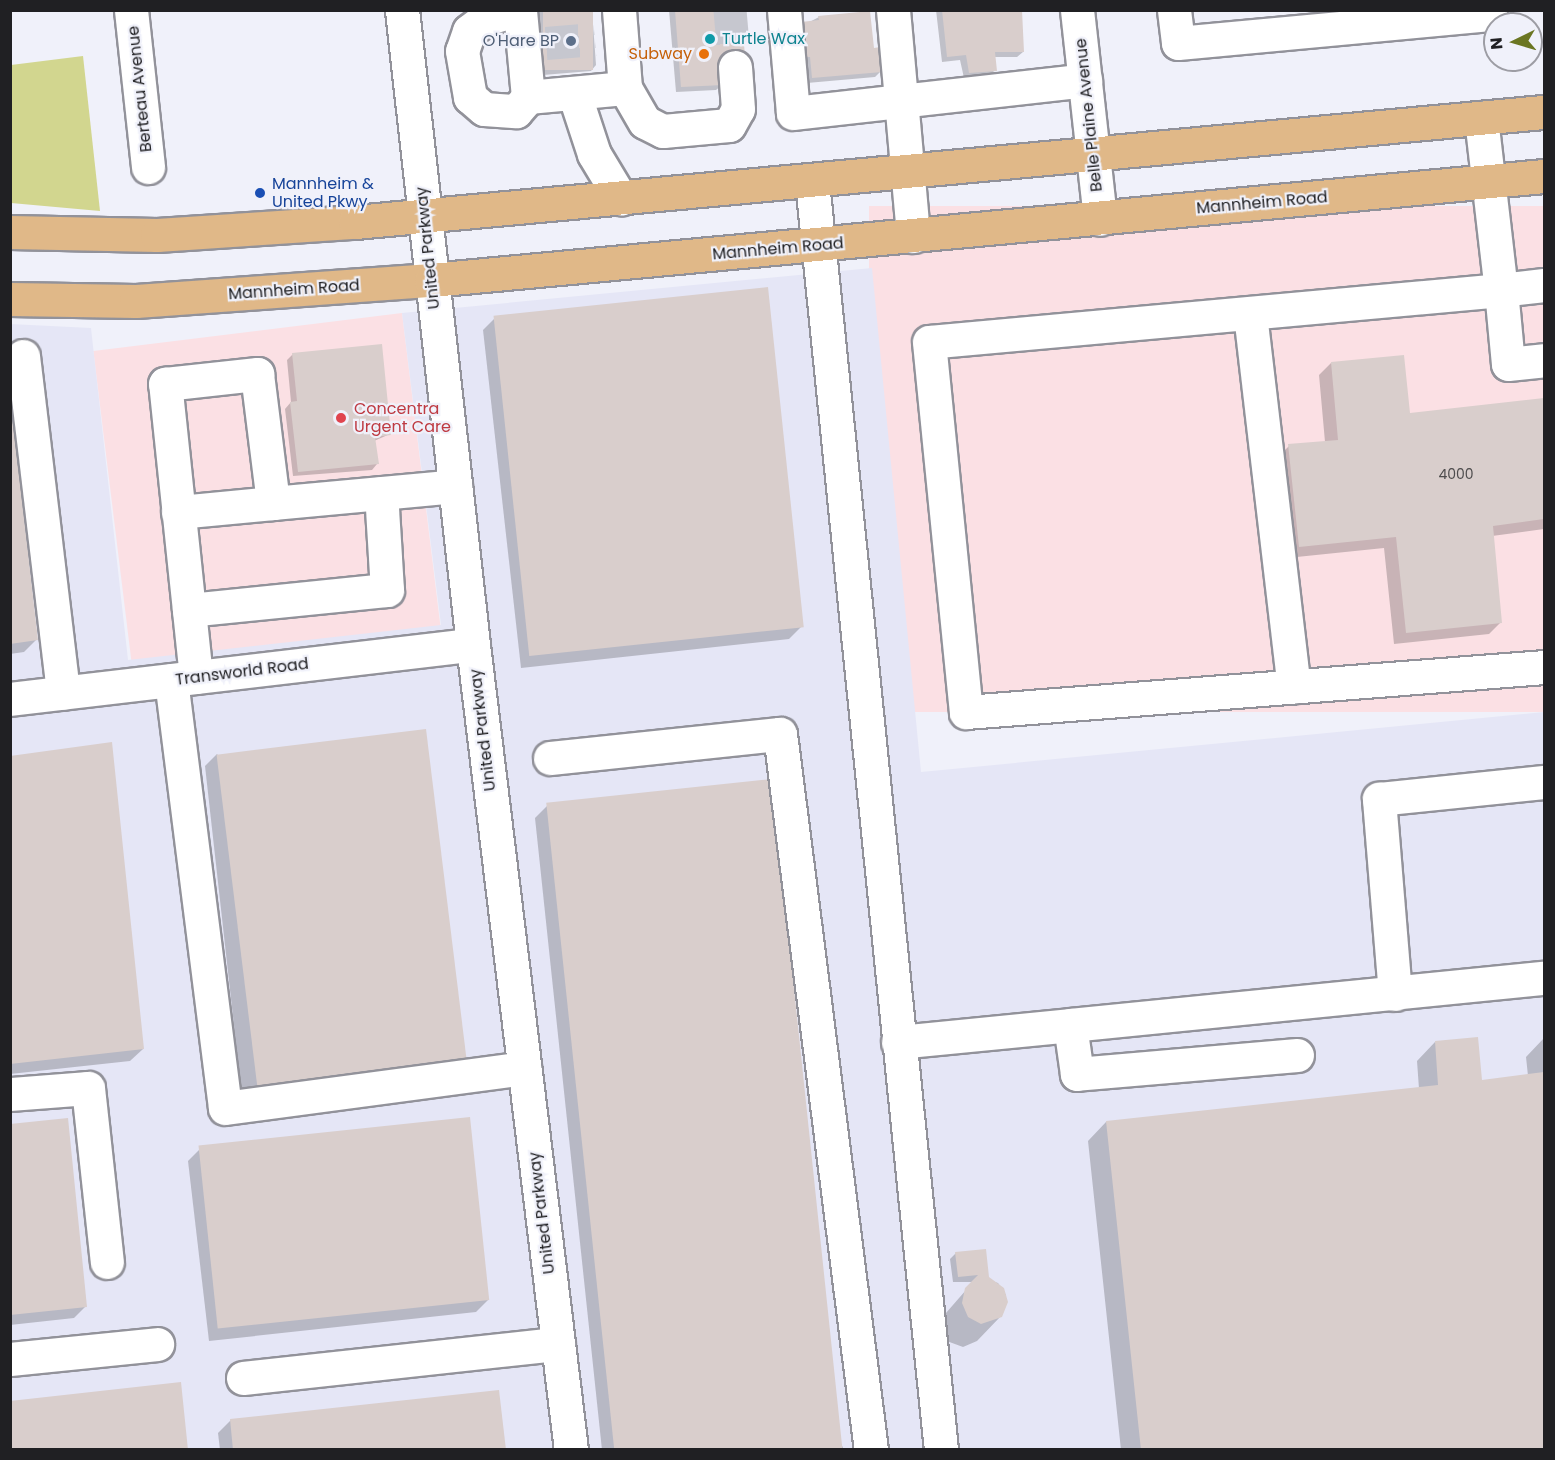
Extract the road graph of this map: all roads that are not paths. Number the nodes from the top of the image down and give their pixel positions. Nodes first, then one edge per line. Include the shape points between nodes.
1 (131, 10) edge
2 (402, 10) edge
3 (515, 10) edge
4 (520, 10) edge
5 (784, 10) edge
6 (893, 10) edge
7 (1077, 10) edge
8 (1174, 10) edge
9 (1489, 10) edge
10 (611, 29) edge
11 (735, 67) tunnel mouth
12 (1085, 80) junction
13 (625, 88) junction
14 (574, 93) junction
15 (528, 97) junction
16 (900, 102) junction
17 (1545, 112) edge
18 (1481, 118) junction
19 (1093, 155) junction
20 (148, 167) dead end
21 (906, 172) junction
22 (1545, 176) edge
23 (812, 182) junction
24 (1488, 182) junction
25 (621, 199) junction
26 (425, 216) junction
27 (1100, 219) junction
28 (10, 232) edge
29 (913, 237) junction
30 (818, 246) junction
31 (431, 280) junction
32 (1545, 285) edge
33 (1501, 290) junction
34 (10, 299) edge
35 (1250, 314) junction
36 (22, 356) dead end
37 (1545, 360) edge
38 (455, 486) junction
39 (381, 493) junction
40 (273, 503) junction
41 (178, 512) junction
42 (189, 610) junction
43 (473, 645) junction
44 (1545, 667) edge
45 (184, 679) junction
46 (1294, 686) junction
47 (63, 693) junction
48 (10, 699) edge
49 (550, 758) dead end
50 (1545, 782) edge
51 (1545, 978) edge
52 (1395, 994) junction
53 (1070, 1025) junction
54 (898, 1042) junction
55 (1297, 1055) dead end
56 (524, 1068) junction
57 (10, 1094) edge
58 (107, 1263) dead end
59 (157, 1344) dead end
60 (558, 1344) junction
61 (10, 1359) edge
62 (243, 1378) dead end
63 (571, 1449) edge
64 (871, 1449) edge
65 (941, 1449) edge

1 - 20 street, Berteau Avenue
2 - 26 street, United Parkway
3 - 15 street via 485,19 469,31 462,51 464,79 470,97 484,109 516,111
4 - 15 street via 535,44
5 - 16 street via 792,113
6 - 16 street
7 - 12 street, Belle Plaine Avenue
8 - 9 street via 1178,43 1490,14
10 - 13 street
11 - 13 street via 738,109 729,125 663,131 645,122
12 - 16 street
12 - 19 street, Belle Plaine Avenue
13 - 14 street
14 - 15 street
14 - 25 street via 594,154
16 - 21 street
17 - 18 main road
18 - 19 main road
18 - 24 street
19 - 21 main road
19 - 27 street, Belle Plaine Avenue
21 - 23 main road
21 - 29 street
22 - 24 main road, Mannheim Road
23 - 25 main road
23 - 30 street
24 - 27 main road, Mannheim Road
24 - 33 street
25 - 26 main road
26 - 28 main road via 157,236
26 - 31 street, United Parkway
27 - 29 main road, Mannheim Road
29 - 30 main road, Mannheim Road
30 - 31 main road, Mannheim Road
30 - 54 street
31 - 34 main road, Mannheim Road via 136,301
31 - 38 street, United Parkway
32 - 33 street
33 - 35 street
33 - 37 street via 1508,364
35 - 46 street
35 - 46 street via 929,342 966,712
36 - 47 street
38 - 39 street
38 - 43 street, United Parkway
39 - 40 street
39 - 42 street via 387,590
40 - 41 street
40 - 41 street via 257,374 165,384
41 - 42 street
42 - 45 street
43 - 45 street, Transworld Road
43 - 56 street, United Parkway
44 - 46 street
45 - 47 street, Transworld Road
45 - 56 street via 225,1108
47 - 48 street, Transworld Road
49 - 64 street via 780,734
50 - 52 street via 1379,799
51 - 52 street
52 - 53 street
53 - 54 street
53 - 55 street via 1077,1074
54 - 65 street
56 - 60 street, United Parkway
57 - 58 street via 88,1088
59 - 61 street
60 - 62 street
60 - 63 street, United Parkway

